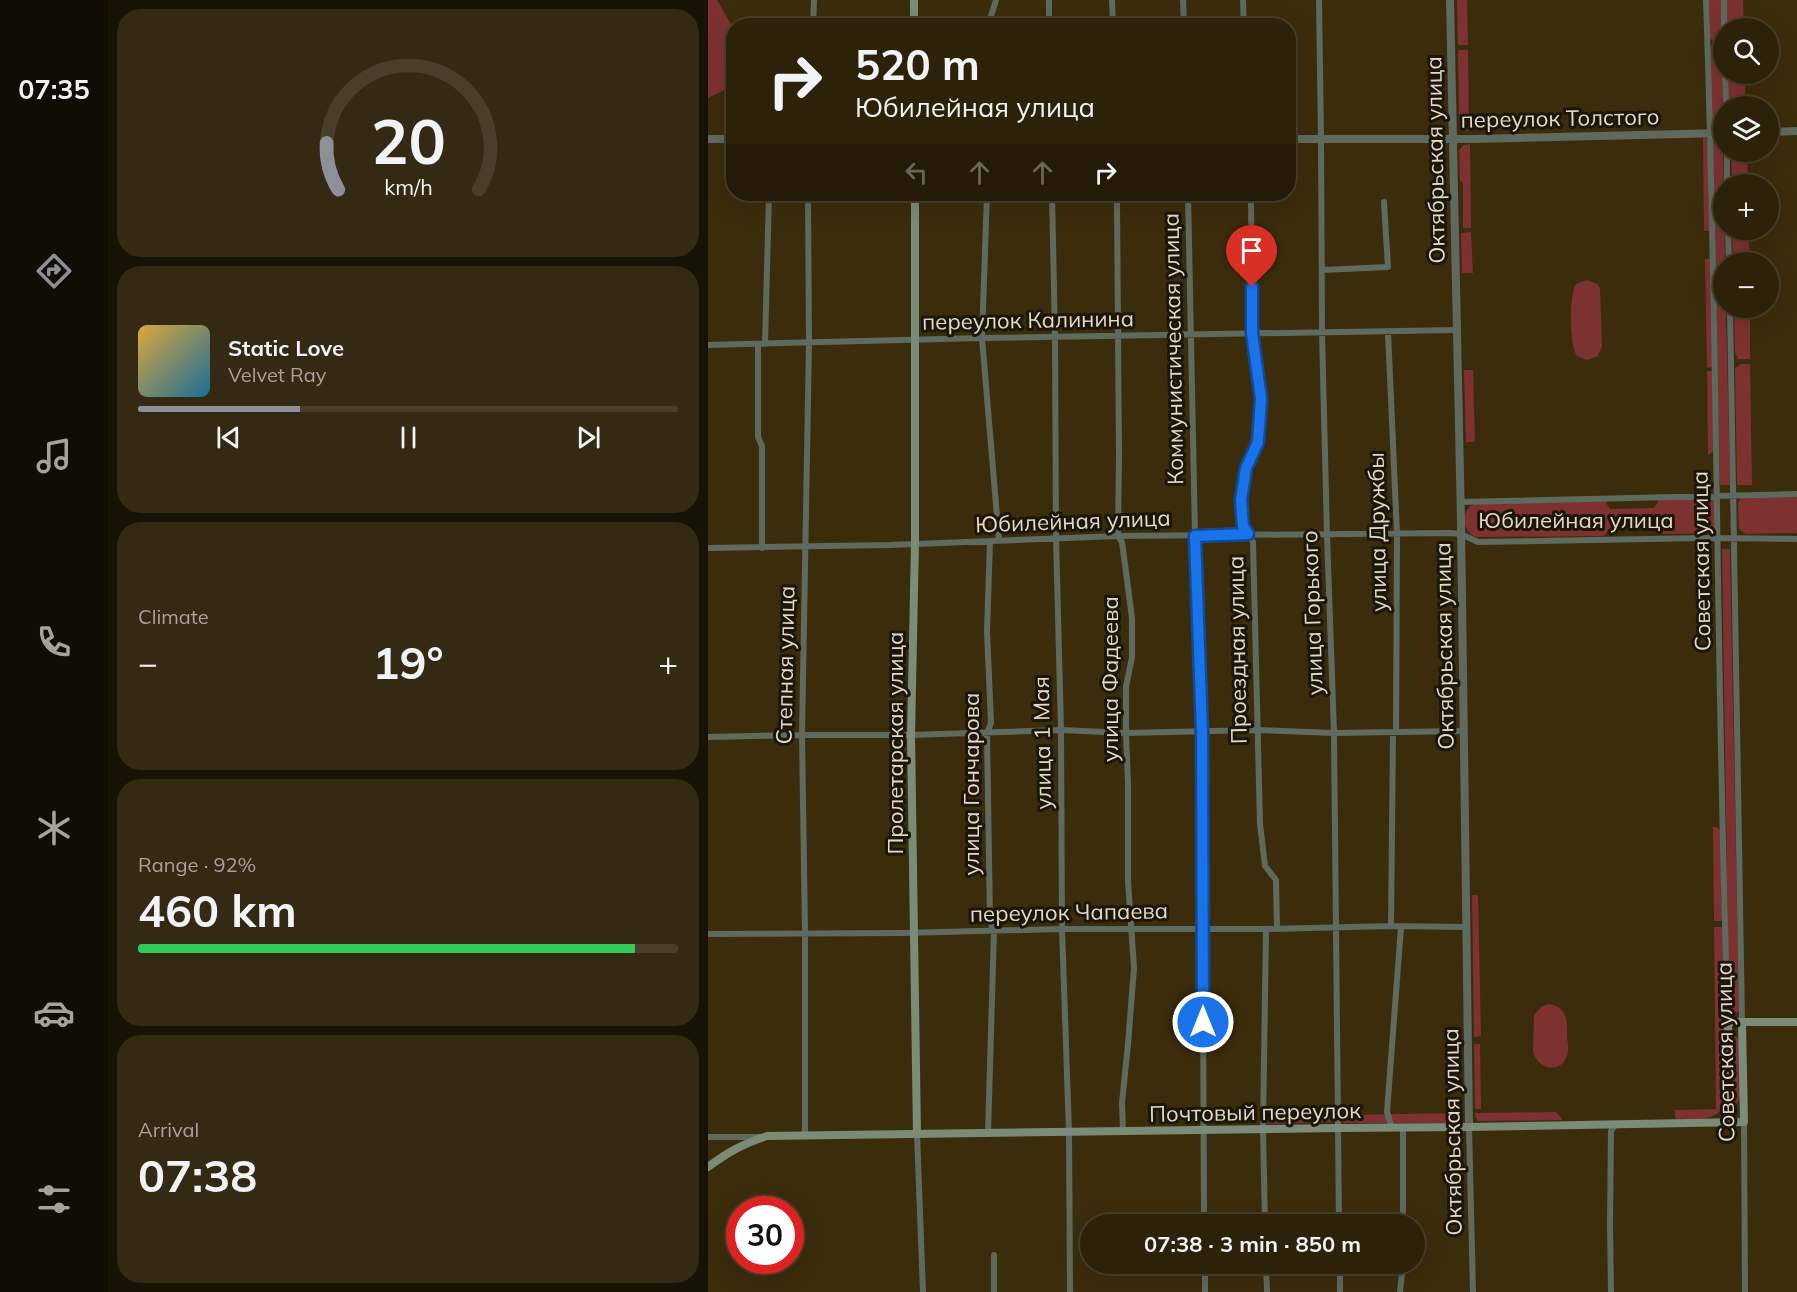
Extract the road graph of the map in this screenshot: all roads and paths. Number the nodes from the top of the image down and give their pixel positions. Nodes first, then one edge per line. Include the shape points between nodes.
1 (814, 0) edge
2 (914, 0) edge
3 (996, 0) edge
4 (1049, 0) edge
5 (1112, 0) edge
6 (1184, 0) edge
7 (1243, 0) edge
8 (1319, 0) edge
9 (1450, 0) edge
10 (1706, 0) edge
11 (1724, 0) edge
12 (813, 18) edge
13 (914, 18) edge
14 (990, 18) edge
15 (1049, 18) edge
16 (1113, 18) edge
17 (1184, 18) edge
18 (1244, 18) edge
19 (1724, 18) edge
20 (1797, 131) edge
21 (1779, 132) edge
22 (1709, 133) junction
23 (1713, 133) edge
24 (1453, 138) junction
25 (708, 139) edge
26 (726, 139) edge
27 (1296, 139) edge
28 (1322, 139) junction
29 (769, 201) edge
30 (808, 201) edge
31 (915, 201) edge
32 (987, 201) edge
33 (1052, 201) edge
34 (1116, 201) edge
35 (1188, 201) edge
36 (1251, 201) edge
37 (1384, 202) dead end
38 (1322, 270) junction
39 (1730, 318) edge
40 (1456, 330) junction
41 (1388, 332) junction
42 (1252, 333) junction
43 (1322, 333) junction
44 (1191, 335) junction
45 (1118, 336) junction
46 (1055, 337) junction
47 (982, 338) junction
48 (915, 340) junction
49 (808, 343) junction
50 (708, 345) edge
51 (762, 345) junction
52 (1797, 494) edge
53 (1718, 495) junction
54 (1732, 495) junction
55 (1460, 502) junction
56 (1248, 534) junction
57 (1398, 534) junction
58 (1461, 534) junction
59 (1327, 535) junction
60 (1118, 536) junction
61 (1195, 536) junction
62 (1056, 538) junction
63 (1718, 538) junction
64 (1734, 539) junction
65 (1797, 539) edge
66 (999, 540) junction
67 (990, 542) junction
68 (915, 544) junction
69 (804, 547) junction
70 (708, 548) edge
71 (762, 548) junction
72 (1061, 730) junction
73 (1257, 730) junction
74 (1462, 731) junction
75 (1126, 732) junction
76 (1202, 732) junction
77 (1394, 732) junction
78 (987, 733) junction
79 (1334, 733) junction
80 (802, 735) junction
81 (911, 735) junction
82 (708, 737) edge
83 (1391, 926) junction
84 (1401, 927) junction
85 (1466, 927) junction
86 (1132, 928) junction
87 (1204, 928) junction
88 (1277, 928) junction
89 (1335, 928) junction
90 (1062, 929) junction
91 (1266, 929) junction
92 (994, 931) junction
93 (913, 932) junction
94 (805, 933) junction
95 (708, 934) edge
96 (1728, 1022) junction
97 (1742, 1022) junction
98 (1797, 1022) edge
99 (1729, 1122) junction
100 (1744, 1122) junction
101 (1615, 1125) junction
102 (1469, 1127) junction
103 (1338, 1128) junction
104 (1392, 1128) junction
105 (1403, 1128) junction
106 (1263, 1129) junction
107 (1204, 1130) junction
108 (1123, 1131) junction
109 (1069, 1132) junction
110 (988, 1133) junction
111 (917, 1134) junction
112 (805, 1136) junction
113 (708, 1137) edge
114 (767, 1137) junction
115 (708, 1167) edge
116 (1204, 1214) edge
117 (1265, 1214) edge
118 (1339, 1214) edge
119 (1403, 1214) edge
120 (994, 1255) dead end
121 (1205, 1274) edge
122 (1266, 1274) edge
123 (1340, 1274) edge
124 (1402, 1274) edge
125 (923, 1292) edge
126 (994, 1292) edge
127 (1070, 1292) edge
128 (1205, 1292) edge
129 (1267, 1292) edge
130 (1340, 1292) edge
131 (1400, 1292) edge
132 (1473, 1292) edge
133 (1611, 1292) edge
134 (1745, 1292) edge

1 - 12 street
2 - 13 main road
3 - 14 street
4 - 15 street
5 - 16 street
6 - 17 street
7 - 18 street
8 - 28 street, улица Горького
9 - 24 street, Октябрьская улица
10 - 22 street, Советская улица
11 - 19 street
20 - 21 street
22 - 23 street, переулок Толстого
22 - 24 street, переулок Толстого
22 - 53 street, Советская улица
24 - 28 street, переулок Толстого
24 - 40 street, Октябрьская улица
25 - 26 street
27 - 28 street, переулок Толстого
28 - 38 street, улица Горького
29 - 51 street
30 - 49 street, Степная улица
31 - 48 main road, Пролетарская улица
32 - 47 street
33 - 46 street, улица 1 Мая
34 - 45 street, улица Фадеева
35 - 44 street, Коммунистическая улица
36 - 42 street, Проездная улица
37 - 38 street via 1388,267
38 - 43 street, улица Горького
39 - 54 street, Советская улица
40 - 41 street, переулок Калинина
40 - 55 street, Октябрьская улица
41 - 43 street, переулок Калинина
41 - 57 street, улица Дружбы
42 - 43 street, переулок Калинина
42 - 44 street, переулок Калинина
42 - 56 street, Проездная улица via 1261,399 1258,442 1246,468 1241,500 1243,526
43 - 59 street, улица Горького
44 - 45 street, переулок Калинина
44 - 61 street, Коммунистическая улица
45 - 46 street, переулок Калинина
45 - 60 street, улица Фадеева
46 - 47 street, переулок Калинина
46 - 62 street, улица 1 Мая
47 - 48 street, переулок Калинина
47 - 66 street
48 - 49 street, переулок Калинина
48 - 68 main road, Пролетарская улица
49 - 51 street, переулок Калинина
49 - 69 street, Степная улица
50 - 51 street, переулок Калинина
51 - 71 street via 758,437 762,446
52 - 54 street, Юбилейная улица
53 - 54 street, Юбилейная улица
53 - 55 street, Юбилейная улица
53 - 63 street, Советская улица
54 - 64 street, Советская улица
55 - 58 street, Октябрьская улица
56 - 59 street, Юбилейная улица
56 - 61 street, Юбилейная улица
56 - 73 street, Проездная улица via 1253,542
57 - 58 street, Юбилейная улица
57 - 59 street, Юбилейная улица
57 - 77 street, улица Дружбы
58 - 63 street, Юбилейная улица via 1478,542
58 - 74 street, Октябрьская улица
59 - 79 street, улица Горького
60 - 61 street, Юбилейная улица
60 - 62 street, Юбилейная улица
60 - 75 street, улица Фадеева via 1132,618
61 - 76 street, Коммунистическая улица
62 - 66 street, Юбилейная улица
62 - 72 street, улица 1 Мая
63 - 64 street, Юбилейная улица
63 - 96 street, Советская улица
64 - 65 street, Юбилейная улица
64 - 97 street, Советская улица
66 - 67 street, Юбилейная улица
67 - 68 street, Юбилейная улица
67 - 78 street, улица Гончарова via 987,631 991,723
68 - 69 street, Юбилейная улица
68 - 81 main road, Пролетарская улица
69 - 71 street, Юбилейная улица
69 - 80 street, Степная улица
70 - 71 street, Юбилейная улица
72 - 75 street
72 - 78 street
72 - 90 street, улица 1 Мая
73 - 76 street
73 - 79 street
73 - 88 street, Проездная улица via 1260,824 1265,866 1276,880
74 - 77 street
74 - 85 street, Октябрьская улица
75 - 76 street
75 - 86 street, улица Фадеева
76 - 87 street, Коммунистическая улица
77 - 79 street
77 - 83 street, улица Дружбы
78 - 81 street
78 - 92 street, улица Гончарова via 990,921
79 - 89 street, улица Горького
80 - 81 street
80 - 82 street
80 - 94 street, Степная улица
81 - 93 main road, Пролетарская улица
83 - 84 street, переулок Чапаева
83 - 89 street, переулок Чапаева
84 - 85 street, переулок Чапаева
84 - 104 street via 1388,1112
85 - 102 street, Октябрьская улица
86 - 87 street, переулок Чапаева
86 - 90 street, переулок Чапаева
86 - 108 street, улица Фадеева via 1134,968
87 - 91 street, переулок Чапаева
87 - 107 street, Коммунистическая улица
88 - 89 street, переулок Чапаева
88 - 91 street, переулок Чапаева
89 - 103 street, улица Горького
90 - 92 street, переулок Чапаева
90 - 109 street, улица 1 Мая
91 - 106 street
92 - 93 street, переулок Чапаева
92 - 110 street, улица Гончарова
93 - 94 street, переулок Чапаева
93 - 111 main road, Пролетарская улица
94 - 95 street, переулок Чапаева
94 - 112 street, Степная улица
96 - 97 main road
96 - 99 main road, Советская улица
97 - 98 main road
97 - 100 main road, Советская улица
99 - 100 main road, Почтовый переулок
99 - 101 main road, Почтовый переулок
100 - 134 street, Советская улица
101 - 102 main road, Почтовый переулок
101 - 133 street via 1611,1131
102 - 105 main road, Почтовый переулок
102 - 132 street, Октябрьская улица
103 - 104 main road, Почтовый переулок
103 - 106 main road, Почтовый переулок
103 - 118 street, улица Горького
104 - 105 main road, Почтовый переулок
105 - 119 street
106 - 107 main road, Почтовый переулок
106 - 117 street
107 - 108 main road, Почтовый переулок
107 - 116 street, Коммунистическая улица
108 - 109 main road, Почтовый переулок
109 - 110 main road, Почтовый переулок
109 - 127 street, улица 1 Мая
110 - 111 main road, Почтовый переулок
111 - 112 main road, Почтовый переулок
111 - 125 street, Пролетарская улица
112 - 114 main road, Почтовый переулок
113 - 114 street
114 - 115 main road, Почтовый переулок via 745,1143
120 - 126 street
121 - 128 street
122 - 129 street
123 - 130 street
124 - 131 street

